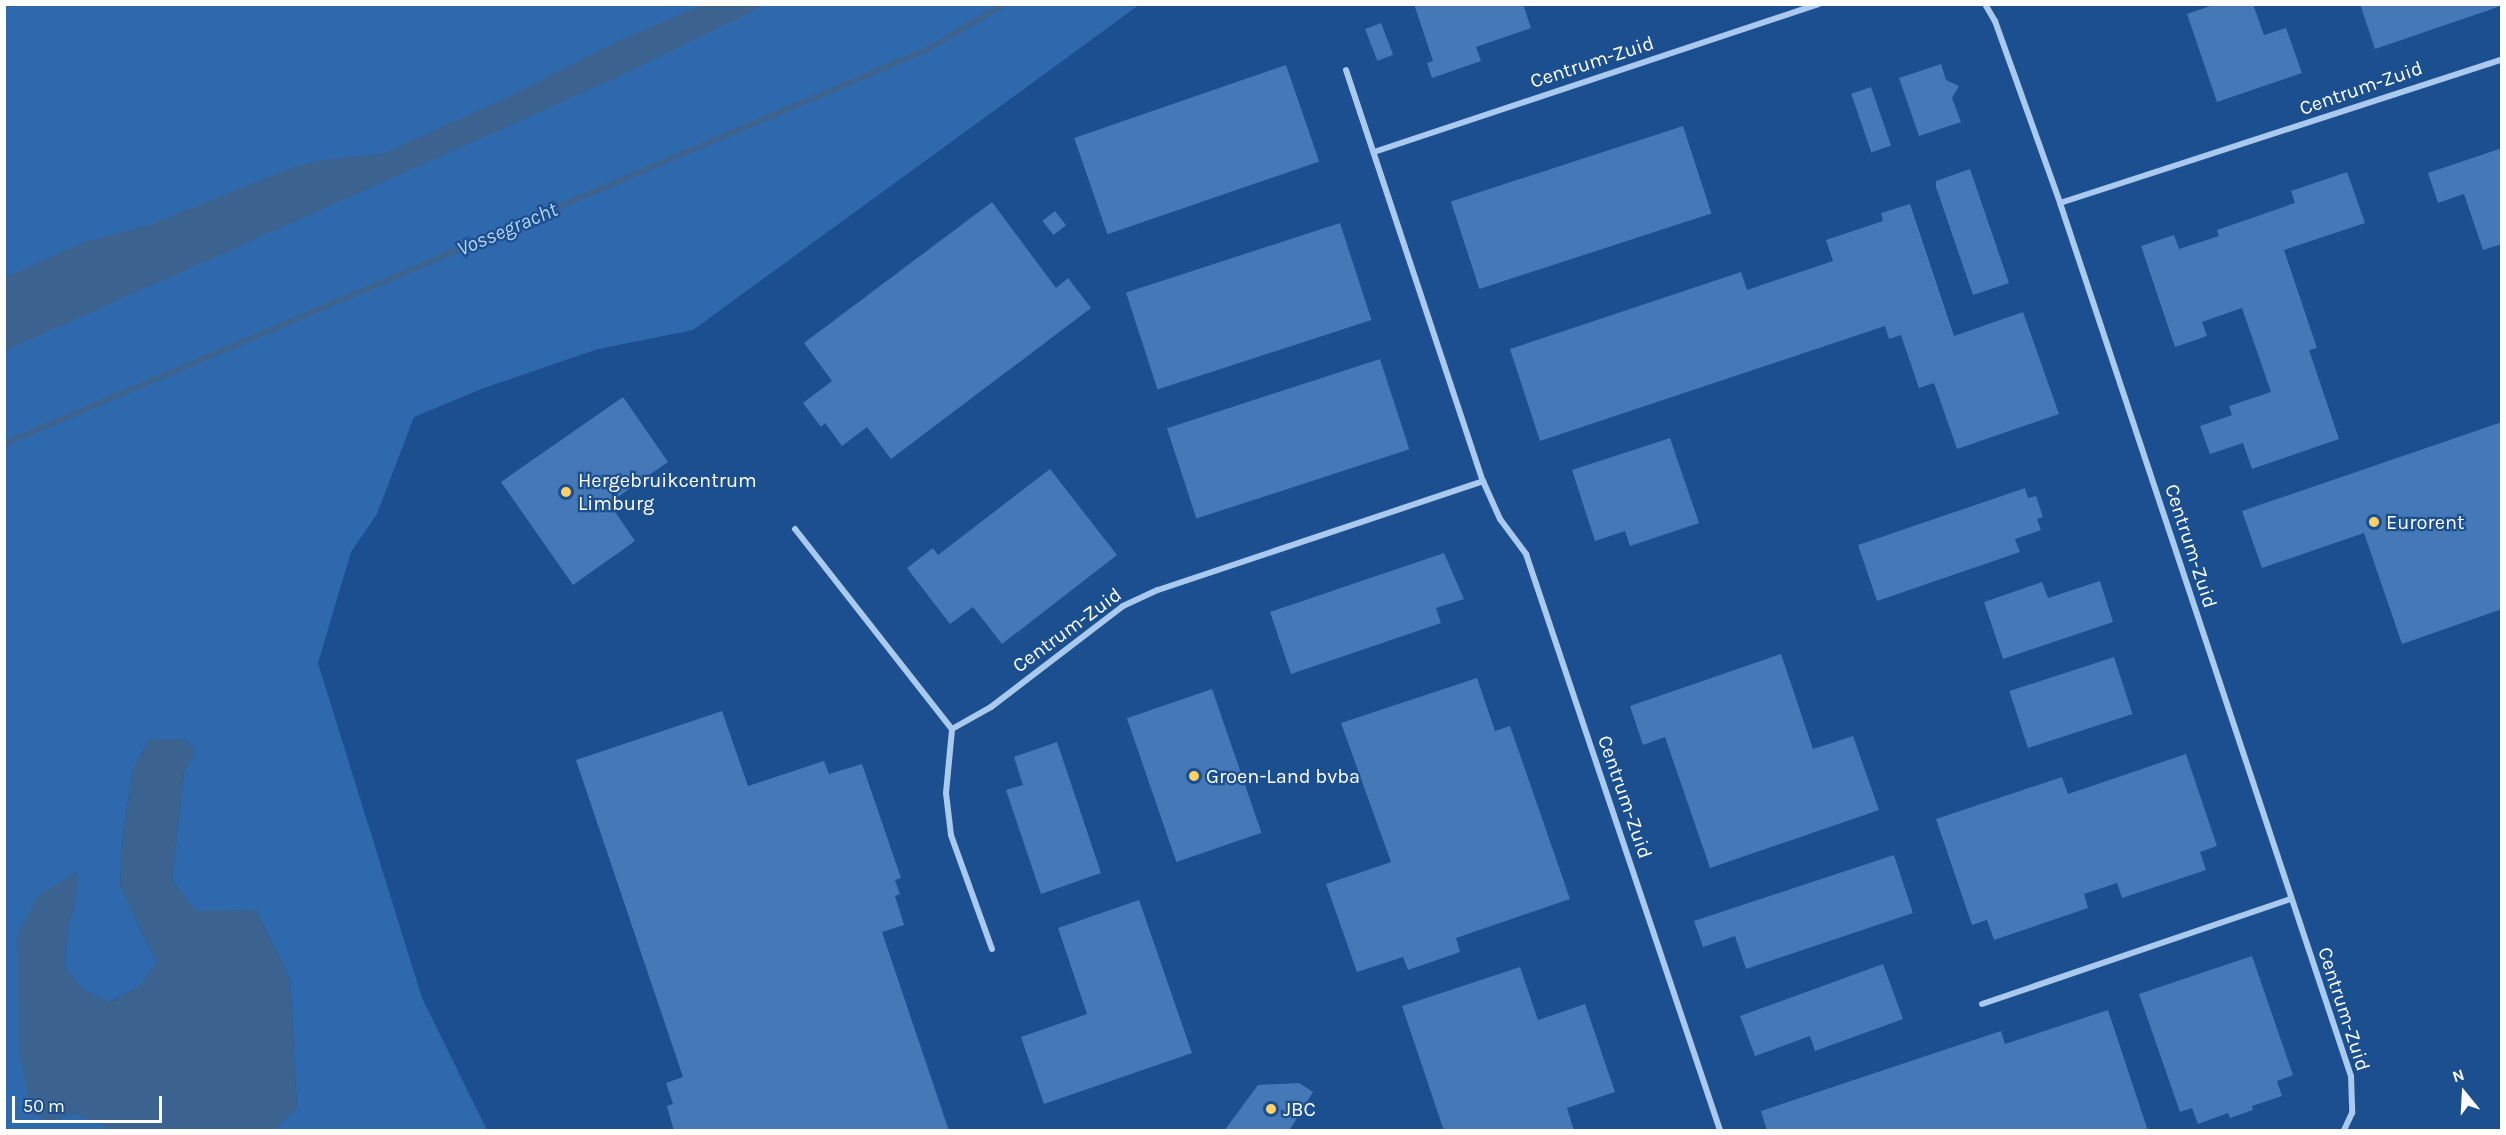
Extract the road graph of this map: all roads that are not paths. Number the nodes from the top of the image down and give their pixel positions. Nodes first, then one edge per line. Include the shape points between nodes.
1 (1819, 4) edge
2 (1985, 4) edge
3 (2502, 59) edge
4 (1346, 70) dead end
5 (1374, 152) junction
6 (2060, 203) junction
7 (1483, 481) junction
8 (795, 529) dead end
9 (952, 729) junction
10 (2290, 899) junction
11 (992, 949) dead end
12 (1982, 1004) dead end
13 (1720, 1131) edge
14 (2344, 1131) edge

1 - 5 street, Centrum-Zuid
2 - 6 street, Centrum-Zuid via 1995,21
3 - 6 street, Centrum-Zuid
4 - 5 street, Centrum-Zuid
5 - 7 street, Centrum-Zuid
6 - 10 street, Centrum-Zuid
7 - 9 street, Centrum-Zuid via 1158,590 1124,606 992,707
7 - 13 street, Centrum-Zuid via 1500,519 1526,554
8 - 9 street
9 - 11 street via 946,793 951,835
10 - 12 street
10 - 14 street, Centrum-Zuid via 2351,1076 2352,1113

